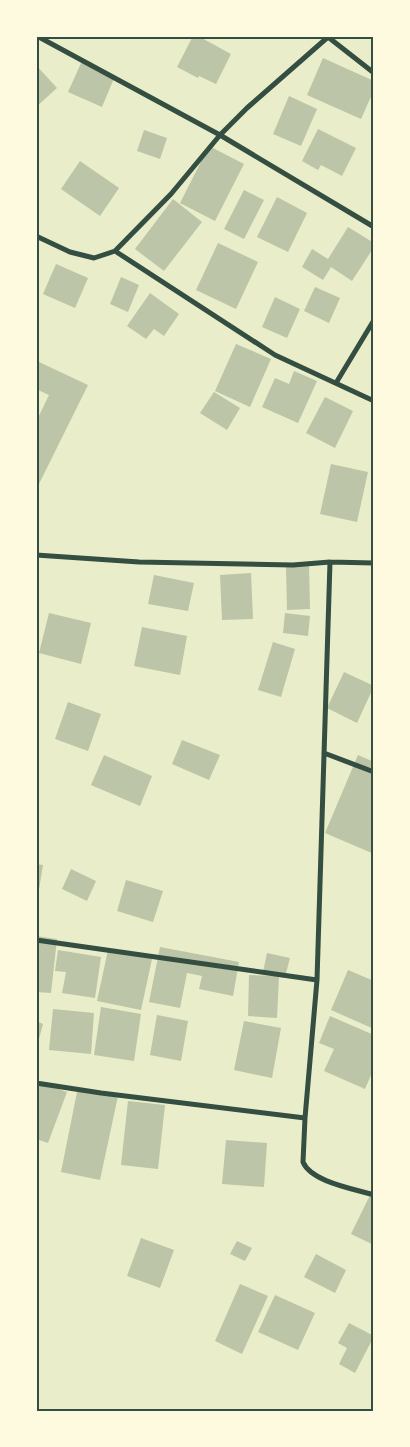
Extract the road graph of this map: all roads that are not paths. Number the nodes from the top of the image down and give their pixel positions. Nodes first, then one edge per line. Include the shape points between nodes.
1 (37, 36) edge
2 (327, 36) edge
3 (374, 73) edge
4 (220, 135) junction
5 (374, 228) edge
6 (36, 236) edge
7 (115, 251) junction
8 (374, 320) edge
9 (336, 383) junction
10 (374, 401) edge
11 (36, 555) edge
12 (330, 562) junction
13 (374, 563) edge
14 (324, 753) junction
15 (374, 772) edge
16 (36, 940) edge
17 (317, 980) junction
18 (36, 1083) edge
19 (305, 1118) junction
20 (374, 1195) edge

1 - 4 street
2 - 3 street
2 - 4 street
4 - 5 street
4 - 7 street via 170,194
6 - 7 street via 70,252 94,258
7 - 9 street via 275,355
8 - 9 street
9 - 10 street
11 - 12 street via 148,562
12 - 13 street
12 - 14 street
14 - 15 street
14 - 17 street
16 - 17 street
17 - 19 street
18 - 19 street via 101,1094
19 - 20 street via 305,1167 321,1178

